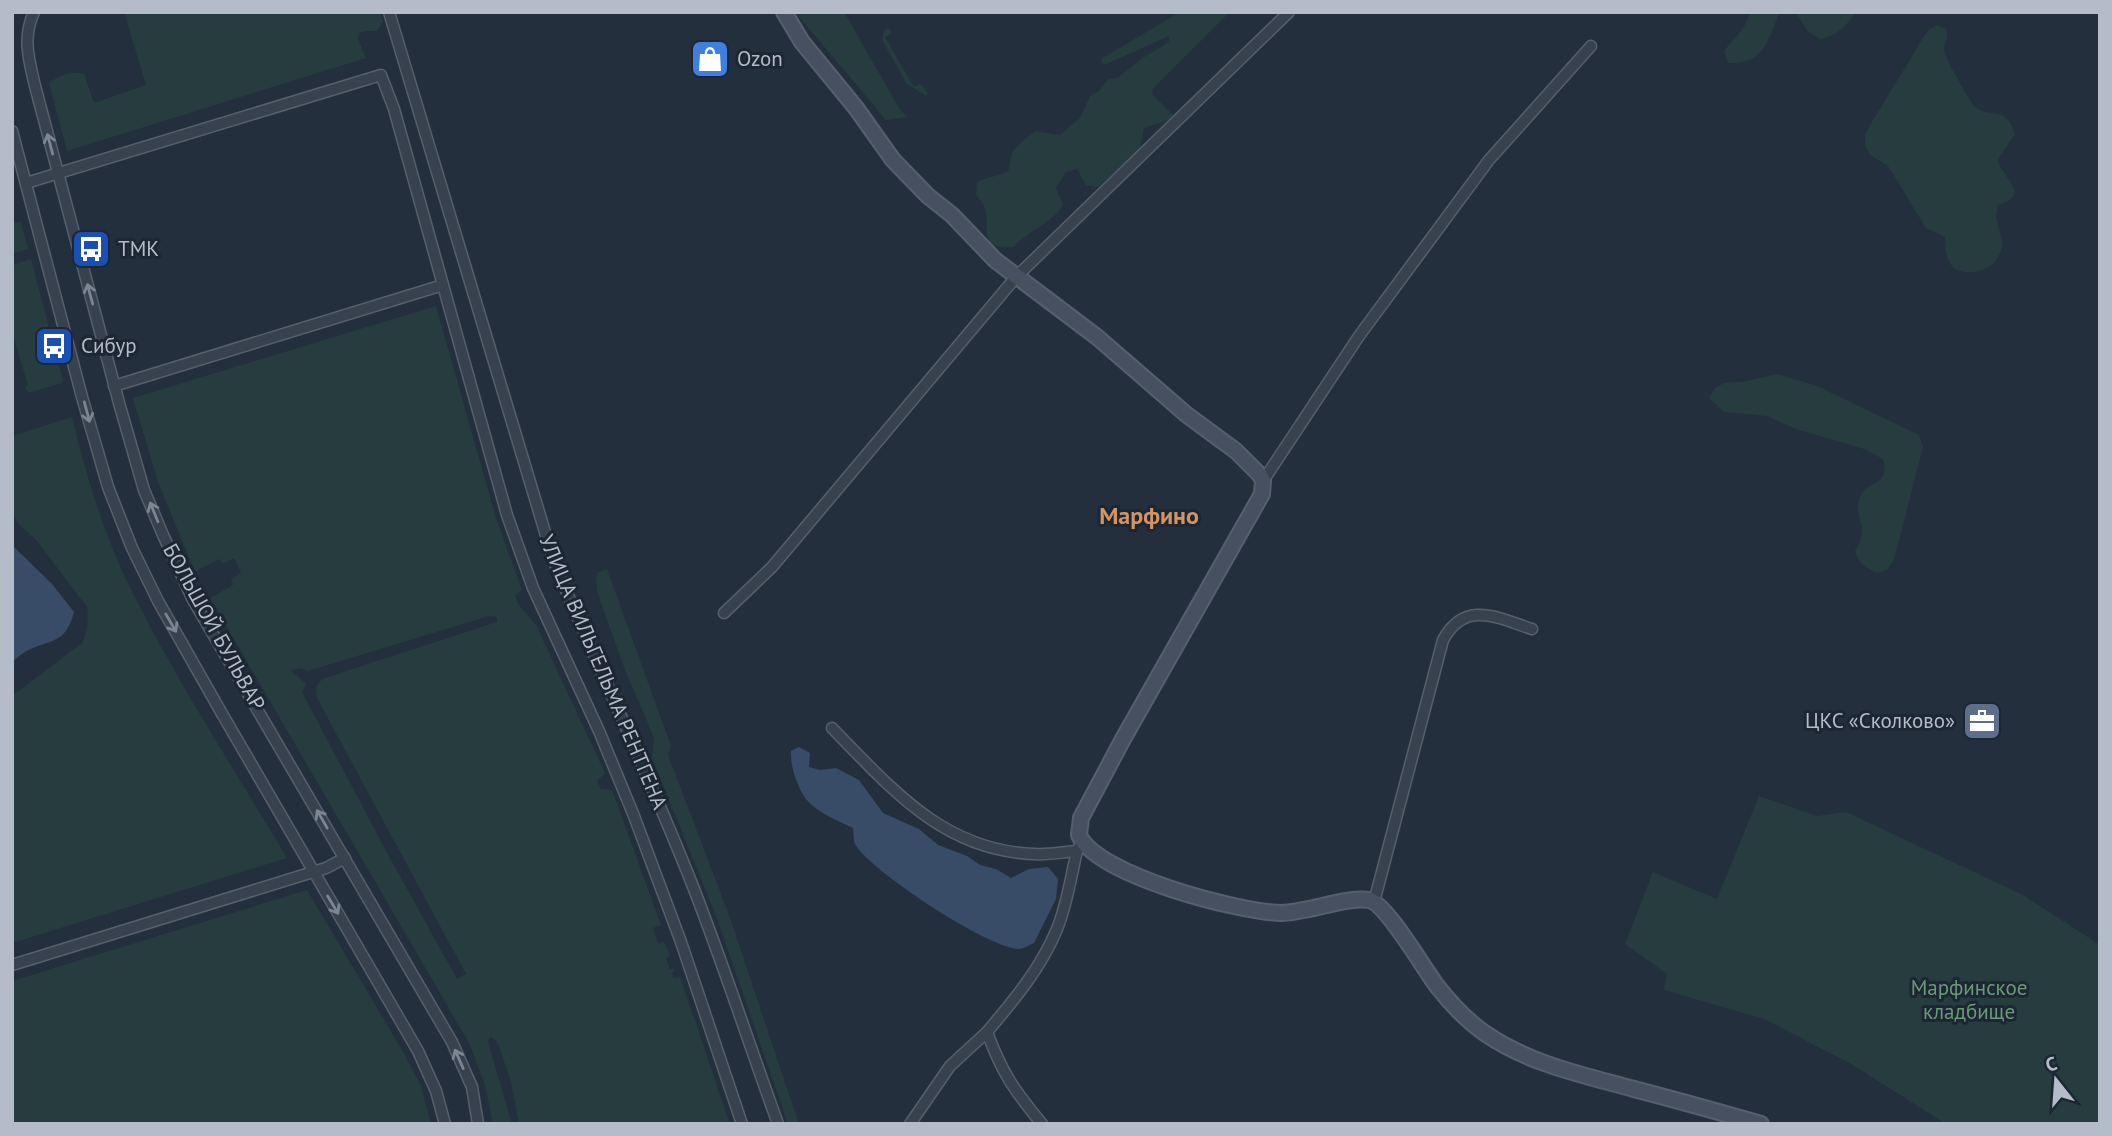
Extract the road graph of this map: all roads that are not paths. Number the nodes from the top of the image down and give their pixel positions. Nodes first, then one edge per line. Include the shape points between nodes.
1 (34, 12) edge
2 (389, 12) edge
3 (783, 12) edge
4 (1289, 12) edge
5 (1591, 46) dead end
6 (12, 131) edge
7 (58, 174) junction
8 (26, 183) junction
9 (1016, 277) junction
10 (443, 285) junction
11 (114, 386) junction
12 (1263, 481) junction
13 (723, 614) dead end
14 (1532, 629) dead end
15 (832, 728) dead end
16 (1079, 846) junction
17 (345, 858) junction
18 (313, 872) junction
19 (1374, 901) junction
20 (12, 964) edge
21 (987, 1032) junction
22 (444, 1124) edge
23 (478, 1124) edge
24 (742, 1124) edge
25 (778, 1124) edge
26 (911, 1124) edge
27 (1042, 1124) edge
28 (1761, 1124) edge

7 -> 1 street, БОЛЬШОЙ БУЛЬВАР via 26,47
2 - 25 street, УЛИЦА ВИЛЬГЕЛЬМА РЕНТГЕНА via 554,562 693,886
3 - 9 street via 893,160
4 - 9 street
5 - 12 street via 1489,160 1360,336
6 - 8 street, БОЛЬШОЙ БУЛЬВАР
7 - 8 street
7 - 10 street, УЛИЦА ВИЛЬГЕЛЬМА РЕНТГЕНА via 382,75
11 -> 7 street, БОЛЬШОЙ БУЛЬВАР
8 -> 18 street, БОЛЬШОЙ БУЛЬВАР via 101,462 132,548
9 - 12 street via 1236,451
9 - 13 street via 772,567
10 - 11 street
10 - 24 street, УЛИЦА ВИЛЬГЕЛЬМА РЕНТГЕНА via 528,576 634,816
17 -> 11 street, БОЛЬШОЙ БУЛЬВАР via 193,600 144,490
12 - 16 street via 1262,494 1090,800 1079,828
14 - 19 street via 1476,614 1464,618 1443,640
15 - 16 street via 923,816 960,838 998,850 1035,854
16 - 19 street via 1157,884 1261,911 1297,912 1361,899
16 - 21 street via 1058,926 1045,956
17 - 18 street
23 -> 17 street, БОЛЬШОЙ БУЛЬВАР via 472,1087 452,1042
18 - 20 street
18 -> 22 street, БОЛЬШОЙ БУЛЬВАР via 418,1051 436,1091
19 - 28 street via 1452,1004 1508,1048 1569,1071
21 - 26 street via 950,1066
21 - 27 street via 999,1065

